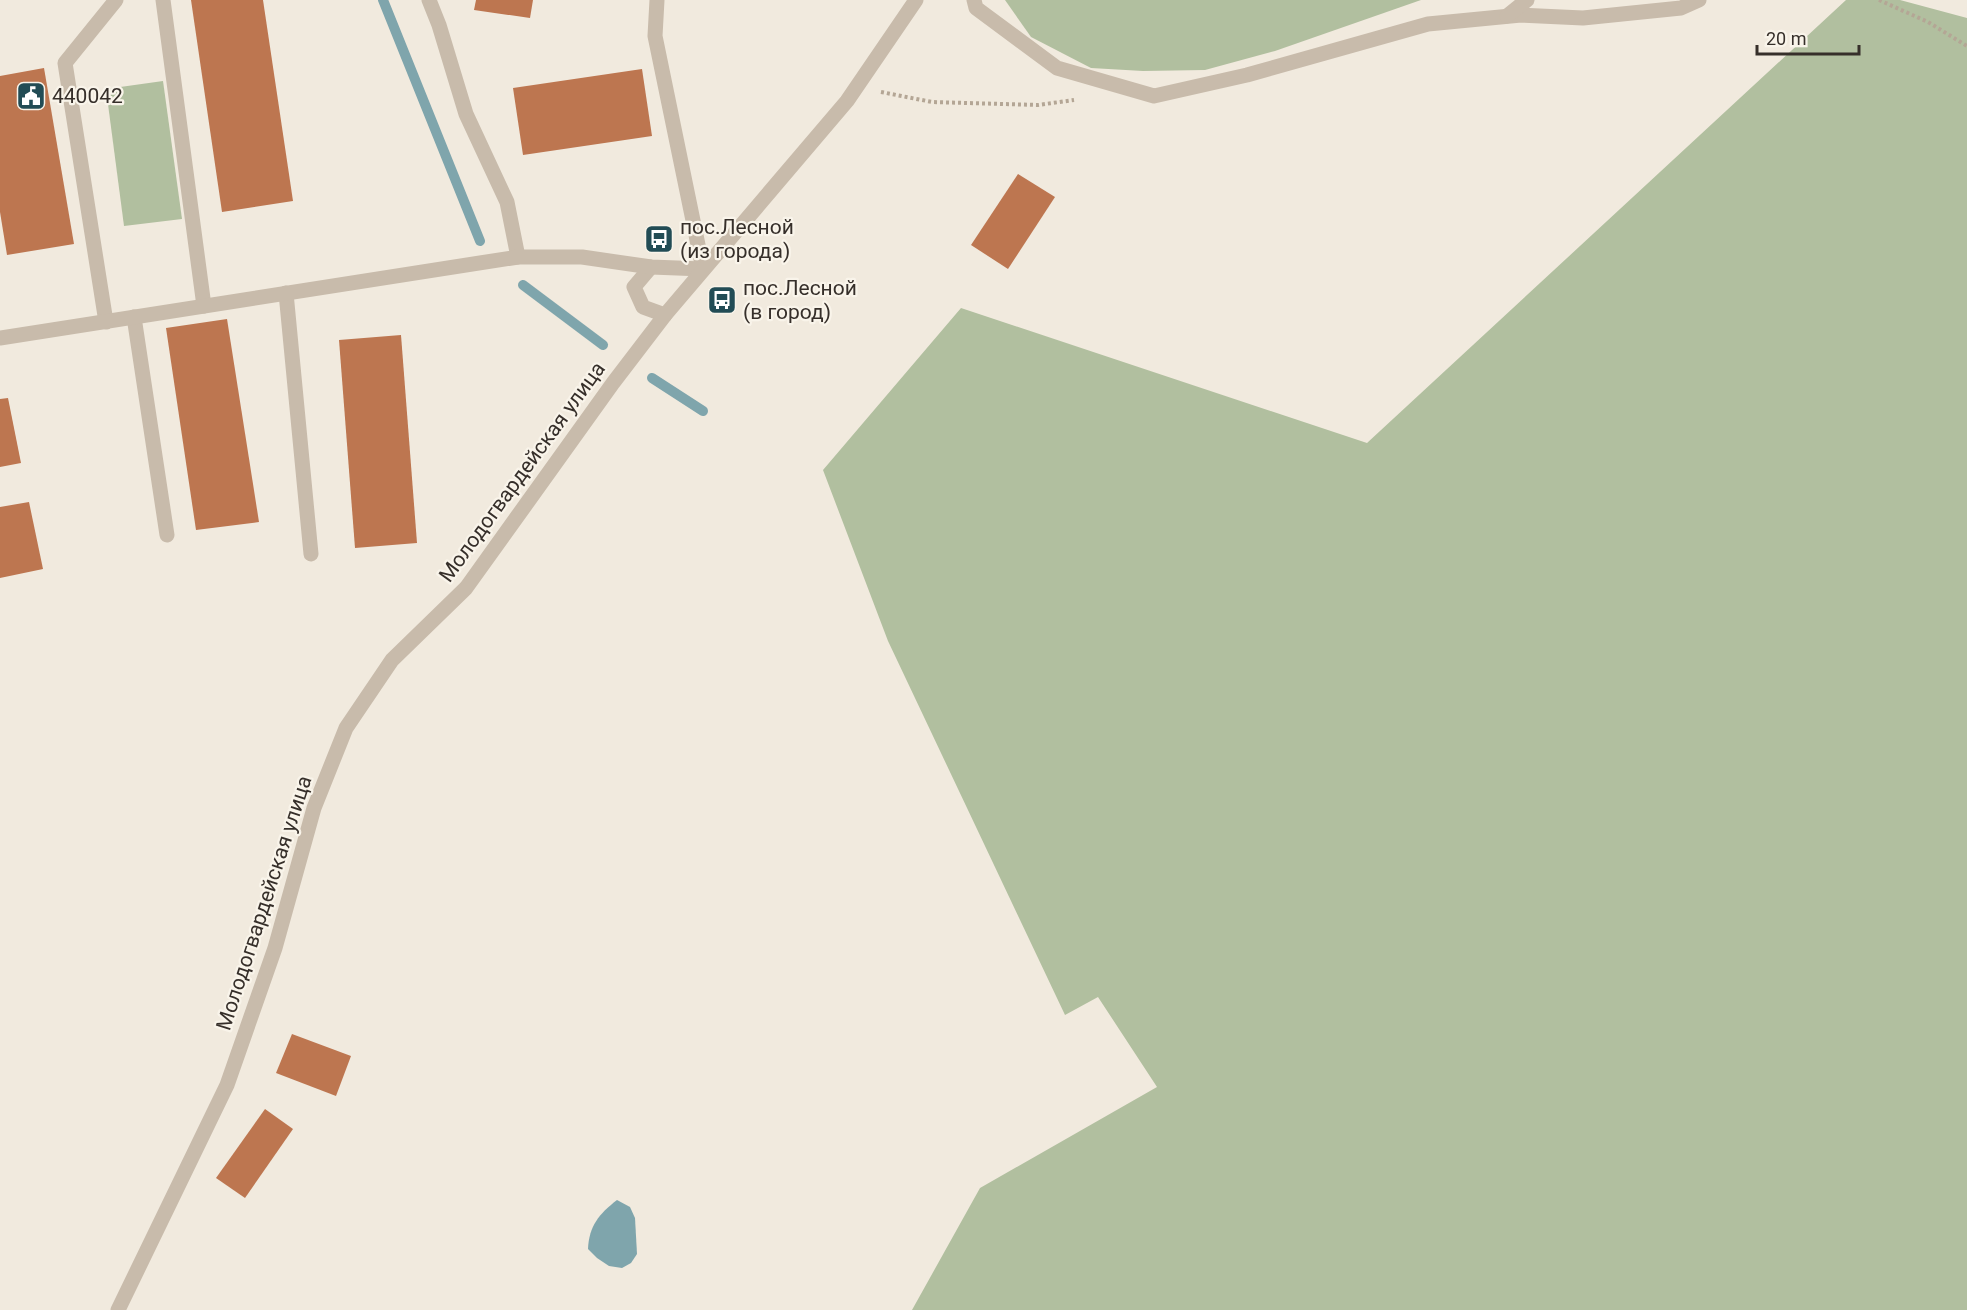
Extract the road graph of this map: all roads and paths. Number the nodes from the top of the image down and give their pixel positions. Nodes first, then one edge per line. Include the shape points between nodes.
1 (116, 0) edge
2 (163, 0) edge
3 (429, 0) edge
4 (657, 0) edge
5 (916, 0) edge
6 (974, 0) edge
7 (1527, 0) edge
8 (1699, 0) edge
9 (1879, 0) edge
10 (1507, 16) junction
11 (1967, 46) edge
12 (856, 88) junction
13 (1083, 99) dead end
14 (518, 257) junction
15 (651, 267) junction
16 (703, 269) junction
17 (286, 293) junction
18 (204, 306) junction
19 (665, 315) junction
20 (135, 317) junction
21 (106, 322) junction
22 (0, 338) edge
23 (168, 535) dead end
24 (310, 554) dead end
25 (118, 1310) edge

1 - 21 street via 65,63
2 - 18 street
3 - 14 street via 466,114 507,202
4 - 16 street via 655,36
5 - 12 street, Молодогвардейская улица
6 - 10 street via 976,8 1057,68 1154,96 1247,75 1428,24
7 - 10 street
8 - 10 street via 1681,8 1583,18
9 - 11 path via 1928,22
12 - 13 path via 932,102 1038,105
12 - 16 street, Молодогвардейская улица
14 - 15 street via 582,257
14 - 17 street
15 - 16 street
15 - 19 street via 634,287 643,307
16 - 19 street, Молодогвардейская улица
17 - 18 street
17 - 24 street
18 - 20 street
19 - 25 street, Молодогвардейская улица via 466,588 392,660 346,728 314,808 275,948 227,1085
20 - 21 street
20 - 23 street
21 - 22 street

